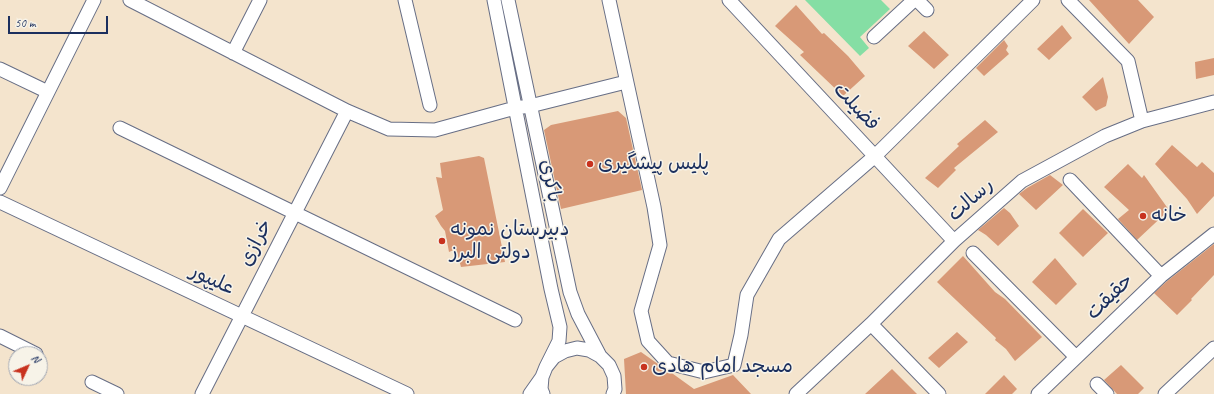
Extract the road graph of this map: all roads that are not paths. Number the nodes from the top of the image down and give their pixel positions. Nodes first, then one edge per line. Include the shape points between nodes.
1 (94, 0) edge
2 (130, 0) edge
3 (260, 0) edge
4 (405, 0) edge
5 (494, 0) edge
6 (508, 0) edge
7 (609, 0) edge
8 (729, 0) edge
9 (915, 0) edge
10 (1033, 0) edge
11 (1068, 0) edge
12 (927, 10) dead end
13 (874, 37) dead end
14 (233, 53) junction
15 (0, 69) edge
16 (626, 82) junction
17 (48, 92) junction
18 (1214, 102) edge
19 (430, 105) dead end
20 (530, 106) junction
21 (515, 108) junction
22 (347, 111) junction
23 (1142, 121) junction
24 (120, 128) dead end
25 (875, 156) junction
26 (1070, 180) dead end
27 (0, 188) edge
28 (0, 202) edge
29 (294, 213) junction
30 (1214, 234) edge
31 (954, 241) junction
32 (973, 253) dead end
33 (1161, 276) junction
34 (242, 316) junction
35 (515, 320) dead end
36 (871, 324) junction
37 (0, 336) edge
38 (20, 346) edge
39 (1214, 348) edge
40 (600, 356) junction
41 (1076, 357) junction
42 (544, 372) junction
43 (92, 382) dead end
44 (1097, 384) dead end
45 (117, 394) edge
46 (202, 394) edge
47 (407, 394) edge
48 (530, 394) edge
49 (543, 394) edge
50 (613, 394) edge
51 (796, 394) edge
52 (940, 394) edge
53 (1038, 394) edge
54 (1107, 394) edge
55 (1165, 394) edge

1 - 17 street
2 - 14 street
3 - 14 street
4 - 19 street
5 - 21 street, باکری
6 - 20 street, باکری
7 - 16 street
8 - 25 street, فضیلت
9 - 12 street
9 - 13 street
10 - 25 street
11 - 23 street via 1128,61
14 - 22 street
15 - 17 street
16 - 20 street
16 - 25 street via 660,245 641,311 648,340 668,363 704,372 734,365 747,295 779,239
17 - 27 street
18 - 23 street, رسالت
20 - 21 street
20 - 40 street, باکری via 570,292 578,314
21 - 22 street via 435,130 389,128
21 - 42 street, باکری via 560,327 559,341
22 - 29 street, خرازی
23 - 31 street, رسالت via 1105,136 1022,181
24 - 29 street
25 - 31 street, فضیلت
26 - 33 street
28 - 34 street, علیپور
29 - 34 street, خرازی
29 - 35 street
30 - 33 street, حقیقت
31 - 36 street, رسالت
32 - 41 street
33 - 41 street, حقیقت
34 - 46 street, خرازی
34 - 47 street, علیپور
36 - 51 street, رسالت
36 - 52 street
37 - 38 street
39 - 55 street
40 - 42 street via 589,350 577,348 564,351 554,357
40 - 50 street, باکری via 609,365 614,376
41 - 53 street, حقیقت
42 - 48 street
42 - 49 street via 541,389
43 - 45 street
44 - 54 street

